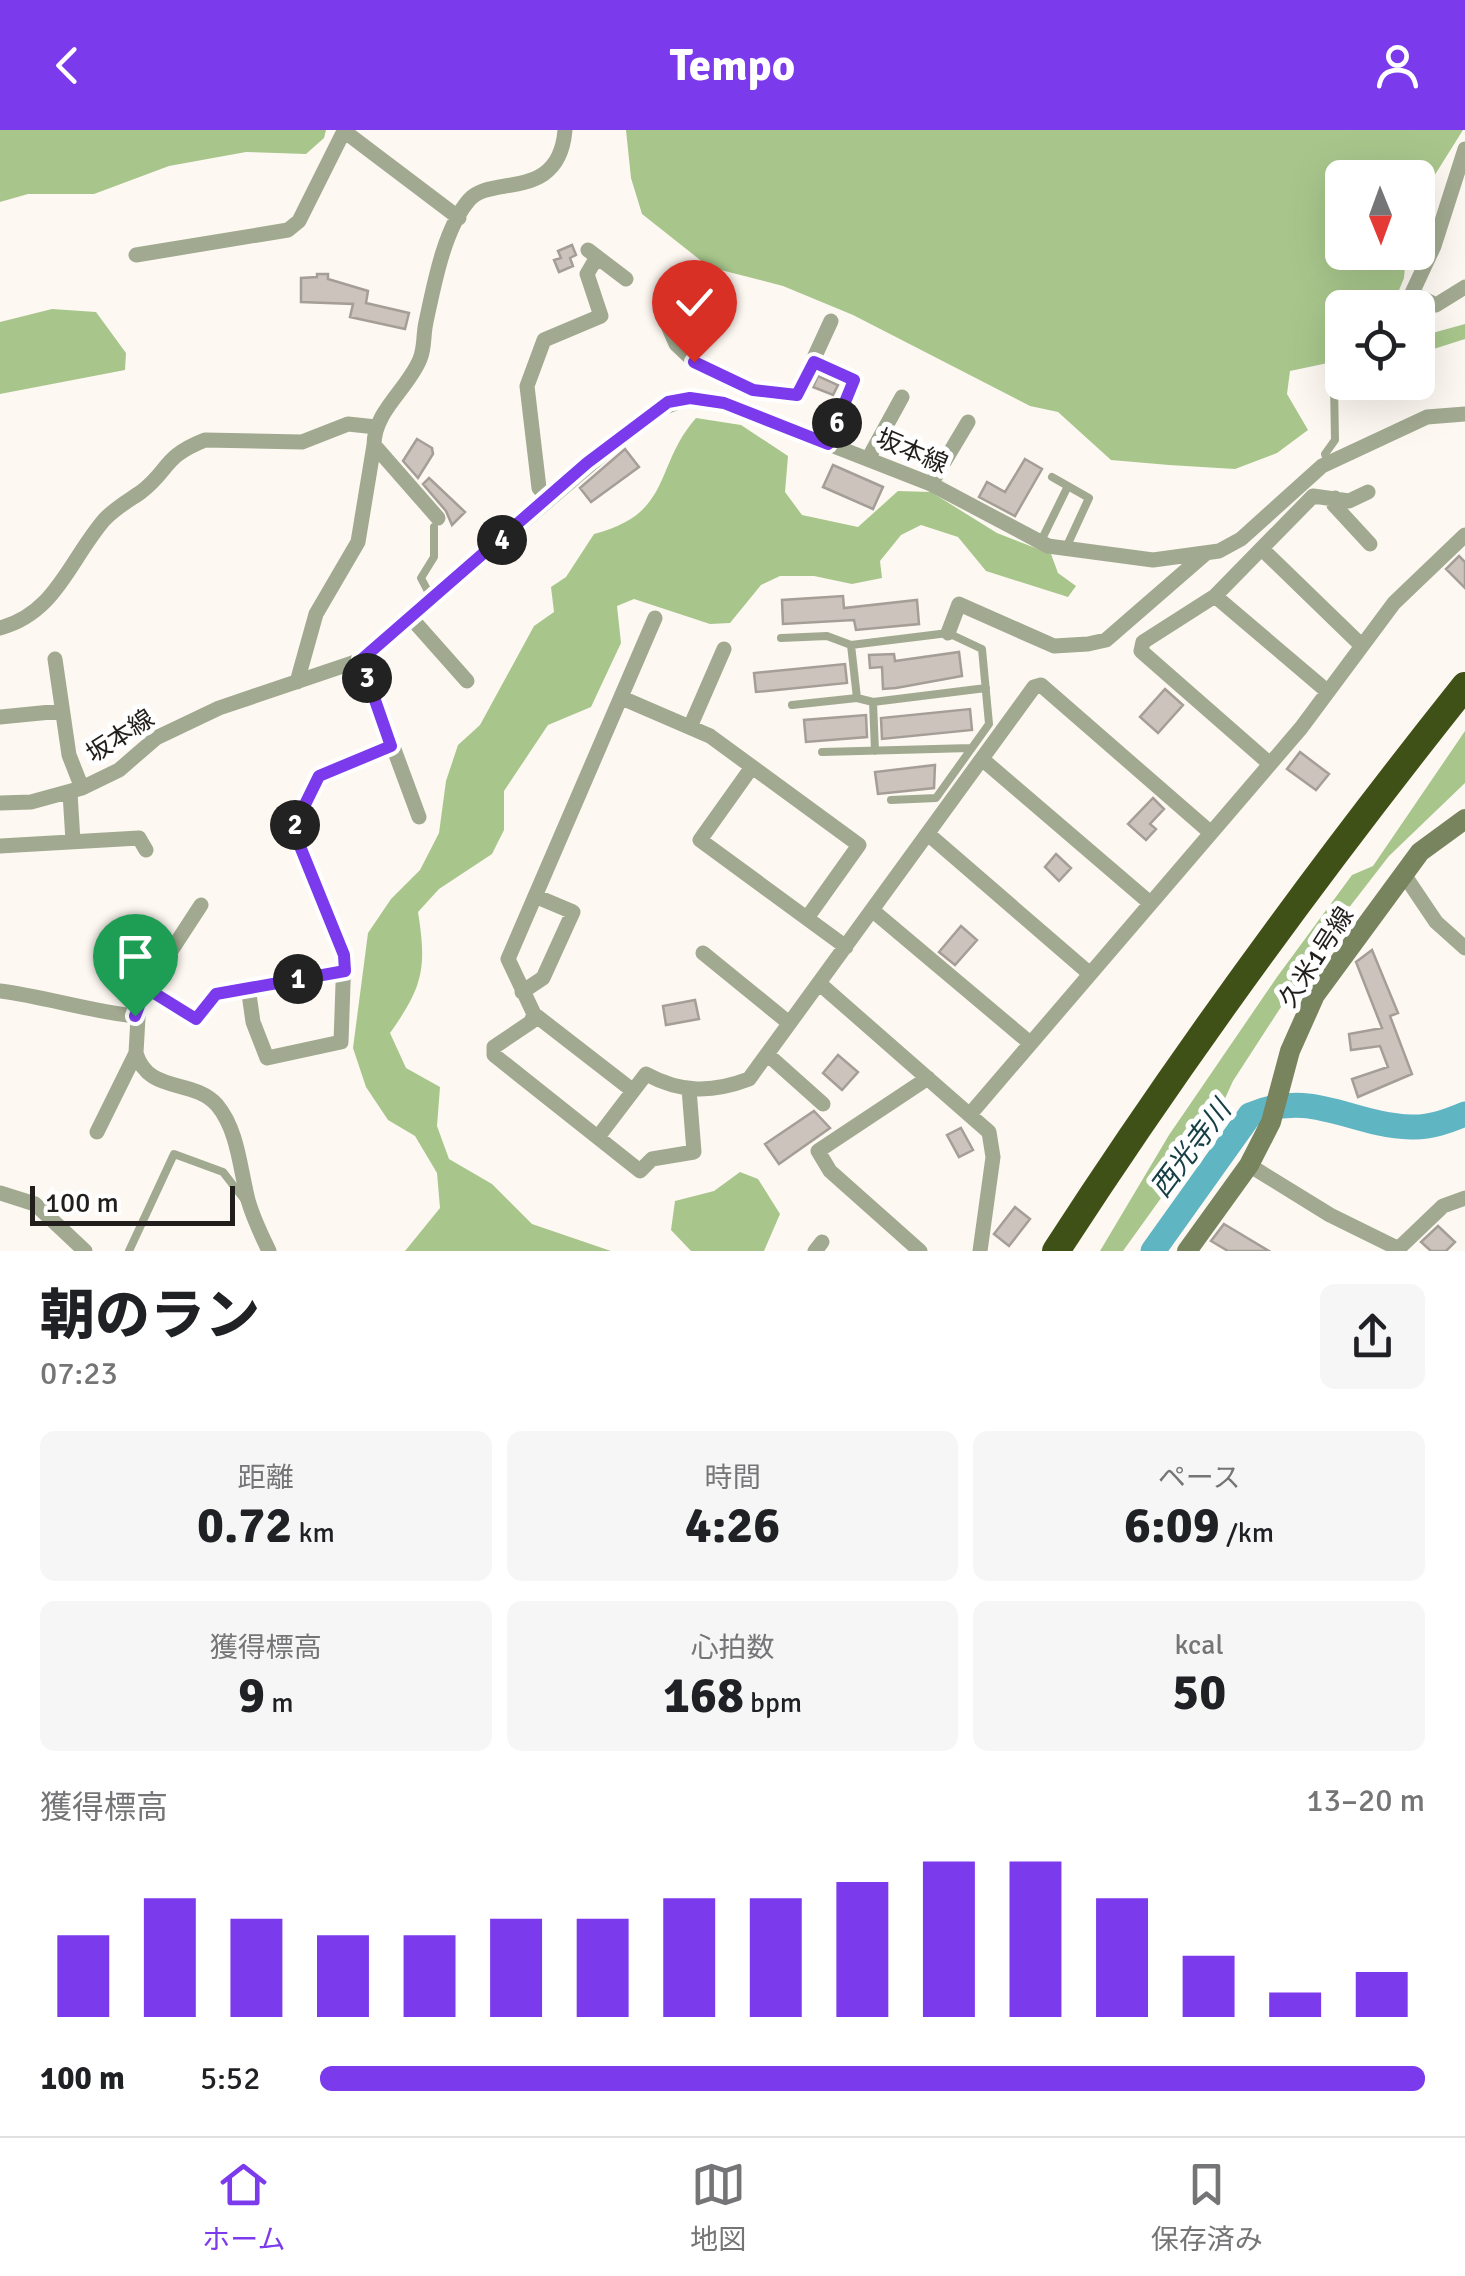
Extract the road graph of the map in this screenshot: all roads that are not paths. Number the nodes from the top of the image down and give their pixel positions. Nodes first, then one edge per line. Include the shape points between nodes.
1 (564, 130) edge
2 (1465, 150) edge
3 (458, 218) junction
4 (136, 255) dead end
5 (626, 278) dead end
6 (1465, 287) edge
7 (666, 319) dead end
8 (831, 320) dead end
9 (814, 362) junction
10 (902, 397) dead end
11 (1334, 400) edge
12 (1465, 414) edge
13 (968, 422) dead end
14 (376, 426) junction
15 (828, 444) junction
16 (374, 445) junction
17 (868, 459) junction
18 (1328, 463) junction
19 (1052, 477) dead end
20 (931, 484) junction
21 (1068, 486) junction
22 (1368, 492) dead end
23 (1335, 498) junction
24 (548, 499) junction
25 (436, 523) joint
26 (1465, 535) edge
27 (1040, 543) junction
28 (1370, 544) dead end
29 (1065, 550) junction
30 (1263, 550) junction
31 (1205, 554) junction
32 (1215, 596) junction
33 (432, 600) junction
34 (412, 618) junction
35 (655, 618) dead end
36 (0, 628) edge
37 (948, 633) junction
38 (782, 638) dead end
39 (851, 645) junction
40 (1361, 645) junction
41 (724, 649) dead end
42 (55, 659) dead end
43 (361, 660) junction
44 (467, 680) dead end
45 (297, 682) junction
46 (1465, 686) edge
47 (986, 688) junction
48 (1328, 692) junction
49 (622, 698) junction
50 (857, 698) junction
51 (873, 702) junction
52 (792, 706) dead end
53 (1465, 708) edge
54 (62, 711) junction
55 (0, 717) edge
56 (690, 727) junction
57 (391, 746) junction
58 (875, 751) junction
59 (822, 752) dead end
60 (976, 753) junction
61 (1270, 764) junction
62 (752, 767) junction
63 (76, 791) junction
64 (891, 800) dead end
65 (0, 803) edge
66 (419, 817) dead end
67 (1465, 819) edge
68 (1211, 833) junction
69 (928, 834) junction
70 (73, 841) junction
71 (0, 846) edge
72 (146, 850) dead end
73 (1403, 873) junction
74 (535, 896) junction
75 (1150, 904) junction
76 (201, 905) dead end
77 (872, 910) junction
78 (808, 918) junction
79 (846, 947) junction
80 (1465, 948) edge
81 (704, 953) dead end
82 (345, 971) junction
83 (1090, 974) junction
84 (820, 984) junction
85 (248, 987) junction
86 (146, 988) junction
87 (0, 991) edge
88 (522, 992) junction
89 (534, 1014) junction
90 (135, 1016) junction
91 (789, 1024) junction
92 (1030, 1043) junction
93 (136, 1053) junction
94 (767, 1054) junction
95 (928, 1078) junction
96 (690, 1089) junction
97 (632, 1090) junction
98 (824, 1104) dead end
99 (972, 1112) junction
100 (97, 1132) dead end
101 (598, 1137) junction
102 (1250, 1165) junction
103 (0, 1193) edge
104 (1465, 1198) edge
105 (248, 1200) junction
106 (904, 1238) junction
107 (1398, 1250) edge
108 (85, 1251) edge
109 (129, 1251) edge
110 (269, 1251) edge
111 (893, 1251) edge
112 (920, 1251) edge
113 (980, 1251) edge
114 (1056, 1251) edge
115 (1076, 1251) edge
116 (1187, 1251) edge

1 - 3 street via 556,158 534,180 478,192
2 - 6 street via 1412,292 1436,306
3 - 4 street via 344,132 299,221 288,230
3 - 14 street via 419,363
5 - 24 street via 593,254 587,274 600,316 544,340 526,386 540,488
7 - 9 street via 683,353 753,390 797,395
8 - 9 street
9 - 15 street via 854,380
10 - 17 street
11 - 18 lane
12 - 18 street, 坂本線 via 1427,417
13 - 20 street
14 - 16 street
14 - 36 street via 348,424 302,442 205,440 168,458 143,490 104,520 33,617
15 - 17 street, 坂本線
15 - 24 street, 坂本線 via 724,403 690,398 652,412
16 - 25 street
16 - 45 street via 358,542 316,614
17 - 20 street, 坂本線
18 - 31 street, 坂本線 via 1241,539
19 - 21 lane
20 - 27 street, 坂本線
21 - 27 lane
21 - 29 lane via 1089,498
22 - 23 street via 1349,502
23 - 28 street via 1334,505
23 - 30 street via 1313,496
24 - 33 street, 坂本線
25 - 33 lane via 434,556 421,578
26 - 40 street
27 - 29 street, 坂本線
29 - 31 street, 坂本線 via 1125,560
30 - 32 street
30 - 40 street
31 - 37 street via 1106,640 1054,646 958,604
32 - 48 street
32 - 61 street via 1143,642 1142,651
33 - 34 street, 坂本線
34 - 43 street, 坂本線
34 - 44 street
35 - 49 street
37 - 39 lane
37 - 47 lane via 982,650
38 - 39 lane via 827,636
39 - 50 lane
40 - 48 street
41 - 56 street
42 - 54 street
43 - 45 street, 坂本線
43 - 57 street
45 - 63 street, 坂本線 via 156,738 119,770
46 - 114 highway via 1211,1018
47 - 51 lane
47 - 60 lane via 989,724
48 - 61 street
49 - 56 street
49 - 74 street
50 - 51 lane
50 - 52 lane
51 - 58 lane
53 - 115 highway via 1224,1026
54 - 55 street
54 - 63 street
56 - 62 street
57 - 66 street
57 - 82 street via 319,776 293,829
58 - 59 lane
58 - 60 lane
60 - 64 lane via 936,798
60 - 68 street via 1041,685
60 - 69 street
60 - 75 street
61 - 68 street
62 - 78 street via 859,845
62 - 78 street via 700,840
63 - 65 street, 坂本線
63 - 70 street
67 - 73 street, 久米1号線
68 - 75 street
69 - 77 street
69 - 83 street
70 - 71 street
70 - 72 street via 139,838
73 - 80 street via 1436,922
73 - 102 street, 久米1号線 via 1315,995
74 - 88 street via 508,959
74 - 88 street via 573,912 543,978
75 - 83 street
76 - 86 street
77 - 79 street
77 - 92 street
78 - 79 street
79 - 84 street
81 - 91 street
82 - 85 street
82 - 85 street via 341,1042 268,1058
83 - 92 street
84 - 91 street
84 - 95 street
85 - 86 street via 216,994 196,1019
86 - 90 street
87 - 90 street
88 - 89 street
89 - 97 street
89 - 101 street via 494,1047 494,1056
90 - 93 street
91 - 94 street
92 - 99 street
93 - 100 street
93 - 105 street via 152,1078 204,1094 218,1106 236,1145
94 - 96 street via 749,1079
94 - 98 street
95 - 99 street
95 - 106 street via 818,1151 830,1171
96 - 97 street via 674,1089 646,1074
96 - 101 street via 694,1152 652,1159 640,1171
97 - 101 street
99 - 113 street via 992,1142
102 - 107 street
102 - 116 street, 久米1号線
103 - 108 street via 34,1204
104 - 107 street via 1444,1206
105 - 109 lane via 223,1172 174,1154
105 - 110 street
106 - 111 street
106 - 112 street

